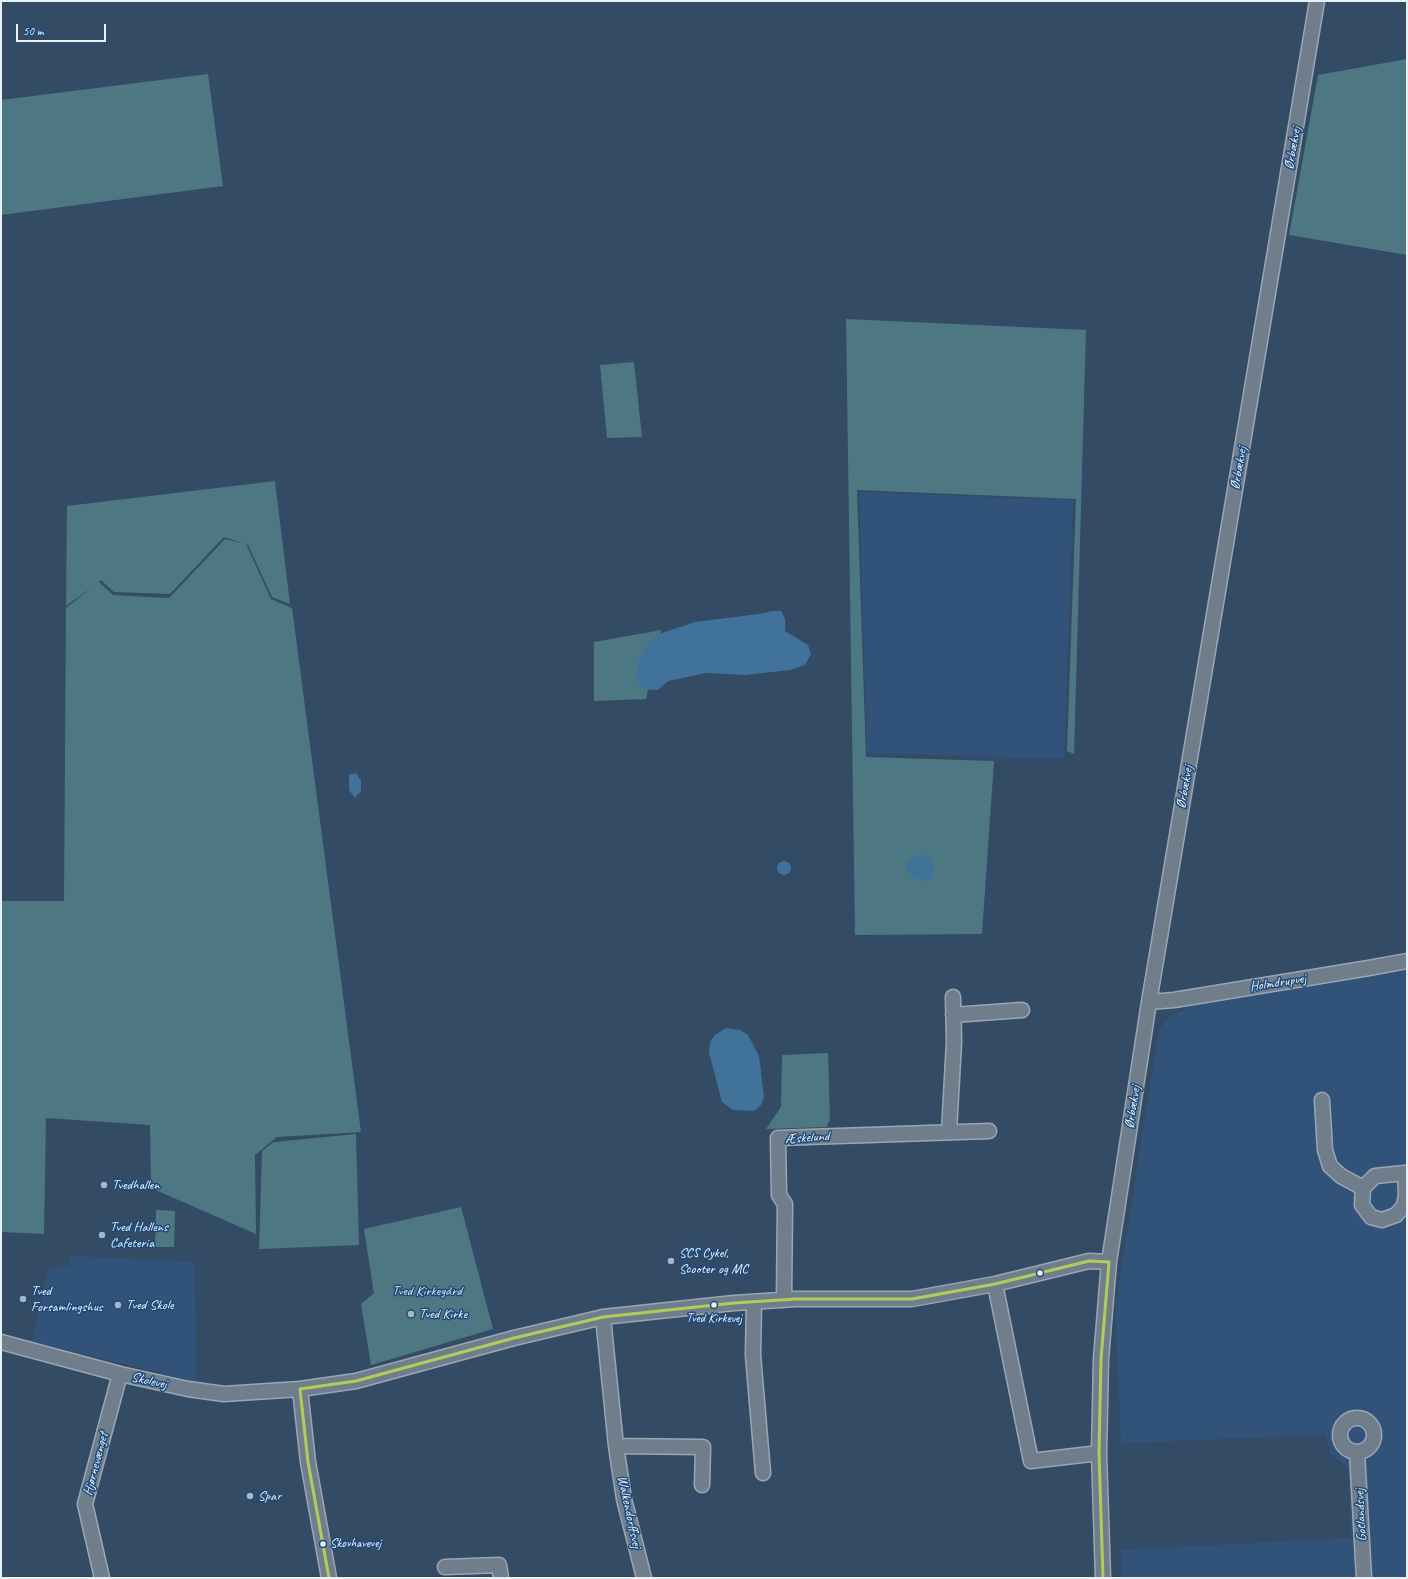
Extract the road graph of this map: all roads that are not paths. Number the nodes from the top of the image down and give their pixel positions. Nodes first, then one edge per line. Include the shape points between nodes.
1 (1318, 1) edge
2 (1407, 960) edge
3 (953, 997) dead end
4 (1149, 1002) junction
5 (1022, 1010) dead end
6 (953, 1014) junction
7 (1322, 1100) dead end
8 (989, 1130) dead end
9 (950, 1132) junction
10 (1406, 1173) edge
11 (1363, 1188) junction
12 (1109, 1262) junction
13 (995, 1284) junction
14 (784, 1300) junction
15 (754, 1302) junction
16 (603, 1317) junction
17 (1, 1342) edge
18 (120, 1374) junction
19 (300, 1390) junction
20 (616, 1446) junction
21 (1357, 1452) dead end
22 (1099, 1453) junction
23 (763, 1473) dead end
24 (702, 1485) dead end
25 (446, 1568) dead end
26 (102, 1578) edge
27 (329, 1578) edge
28 (501, 1578) edge
29 (644, 1578) edge
30 (1103, 1578) edge
31 (1364, 1578) edge

1 - 4 street, Ørbækvej
2 - 4 street, Holmdrupvej via 1374,968
3 - 6 street
4 - 12 street, Ørbækvej
5 - 6 street
6 - 9 street
7 - 11 street via 1325,1150 1330,1166 1341,1176
8 - 9 street, Æskelund
9 - 14 street, Æskelund via 778,1138 779,1195 785,1204
10 - 11 street via 1375,1176
10 - 11 street via 1404,1206 1396,1215 1382,1220 1371,1217 1362,1205
12 - 13 street via 1089,1262
12 - 22 street, Ørbækvej via 1100,1359
13 - 14 street via 912,1299
13 - 22 street via 1031,1460
14 - 15 street
15 - 16 street
15 - 23 street via 753,1355
16 - 19 street via 356,1381
16 - 20 street, Walkendorffsvej
17 - 18 street, Skolevej
18 - 19 street, Skolevej via 224,1394
18 - 26 street, Hjørnevænget via 86,1504
19 - 27 street via 308,1462
20 - 24 street via 703,1446
20 - 29 street, Walkendorffsvej via 624,1499
21 - 31 street, Gotlandsvej
22 - 30 street, Ørbækvej
25 - 28 street via 499,1565

